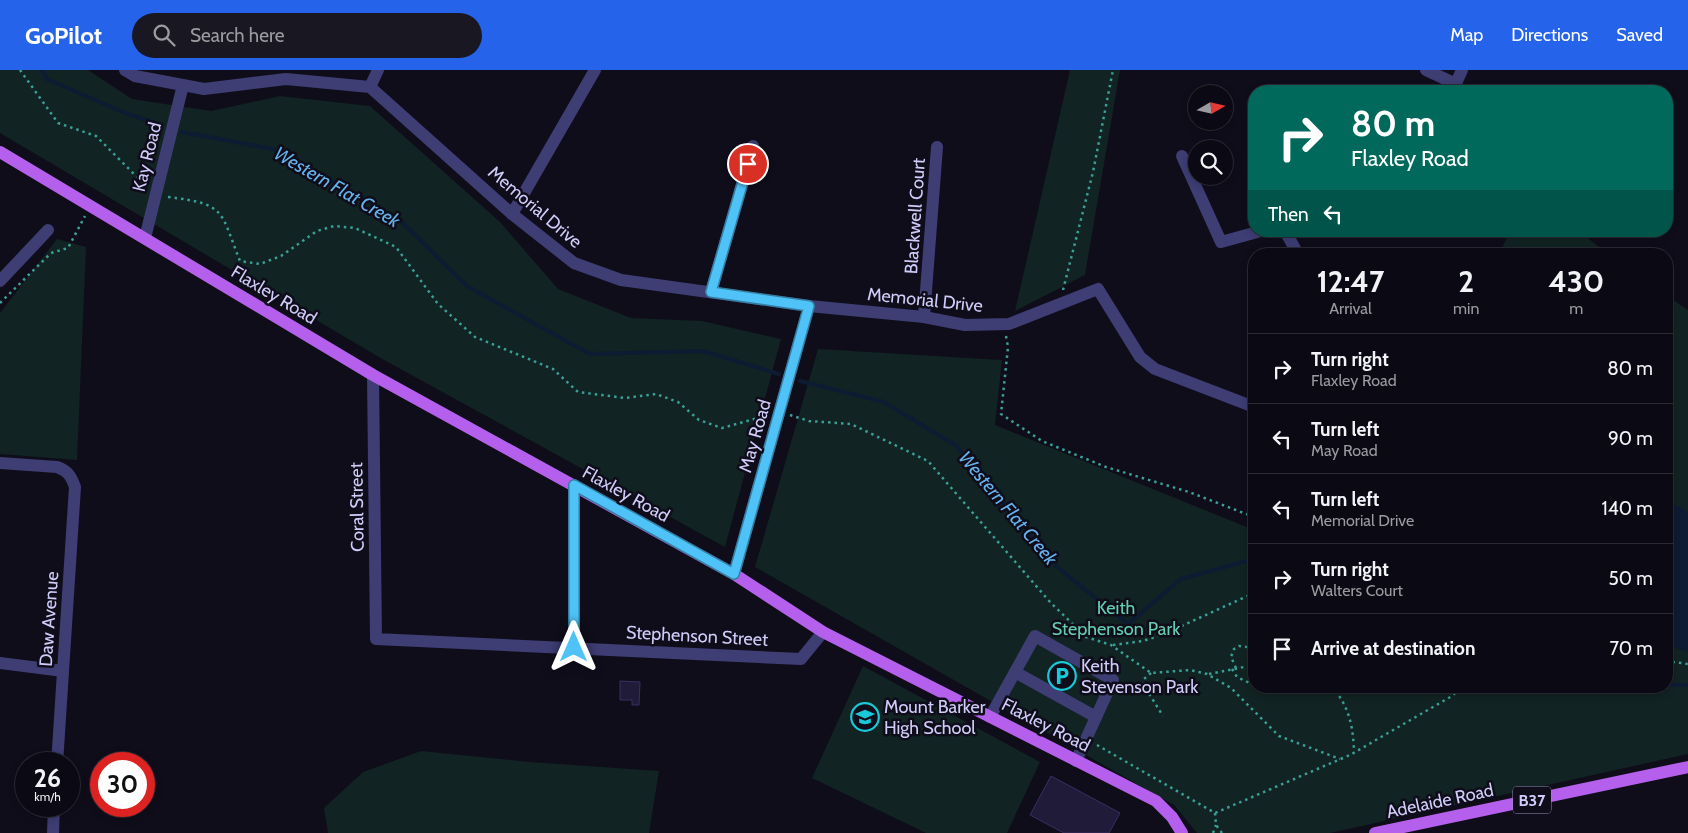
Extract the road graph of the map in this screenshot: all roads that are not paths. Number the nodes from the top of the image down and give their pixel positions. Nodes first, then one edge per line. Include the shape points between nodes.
1 (125, 70) edge
2 (378, 70) edge
3 (595, 70) edge
4 (1426, 70) edge
5 (1462, 70) edge
6 (182, 85) junction
7 (1449, 85) edge
8 (1455, 85) edge
9 (370, 87) junction
10 (753, 146) dead end
11 (937, 148) dead end
12 (0, 152) edge
13 (1182, 156) dead end
14 (512, 214) junction
15 (48, 230) dead end
16 (1248, 235) edge
17 (1288, 237) edge
18 (145, 238) junction
19 (1295, 248) edge
20 (0, 281) edge
21 (711, 292) junction
22 (809, 306) junction
23 (924, 317) junction
24 (373, 375) junction
25 (1248, 404) edge
26 (0, 463) edge
27 (574, 485) junction
28 (734, 574) junction
29 (823, 632) junction
30 (376, 639) joint
31 (574, 647) junction
32 (0, 663) edge
33 (63, 671) junction
34 (1015, 672) junction
35 (990, 717) junction
36 (1096, 717) junction
37 (58, 752) edge
38 (1076, 760) junction
39 (1688, 768) edge
40 (54, 817) edge
41 (53, 833) edge
42 (1182, 833) edge
43 (1378, 833) edge

1 - 6 street via 135,76
2 - 9 street
3 - 14 street
4 - 7 street
5 - 8 street
6 - 9 street via 204,89 286,80
6 - 18 street, Kay Road
9 - 14 street, Memorial Drive
10 - 21 street
11 - 23 street, Blackwell Court
12 - 18 main road, Flaxley Road
13 - 16 street via 1221,242
14 - 21 street, Memorial Drive via 574,263 621,280
15 - 20 street
17 - 19 street
18 - 24 main road, Flaxley Road
21 - 22 street, Memorial Drive
22 - 23 street, Memorial Drive
22 - 28 street, May Road
23 - 25 street, Memorial Drive via 965,325 1005,324 1098,288 1140,357 1156,369
24 - 27 main road, Flaxley Road
24 - 30 street, Coral Street
26 - 33 street, Daw Avenue via 58,467 66,470 75,487
27 - 28 main road, Flaxley Road
27 - 31 street
28 - 29 main road, Flaxley Road
29 - 31 street, Stephenson Street via 801,659
29 - 35 main road, Flaxley Road
30 - 31 street, Stephenson Street
32 - 33 street
33 - 37 street, Daw Avenue
34 - 35 street
34 - 36 street
34 - 36 street via 1035,636 1113,680
35 - 38 main road, Flaxley Road
36 - 38 street
38 - 42 main road, Flaxley Road via 1156,801
39 - 43 main road, Adelaide Road / B37
40 - 41 street

